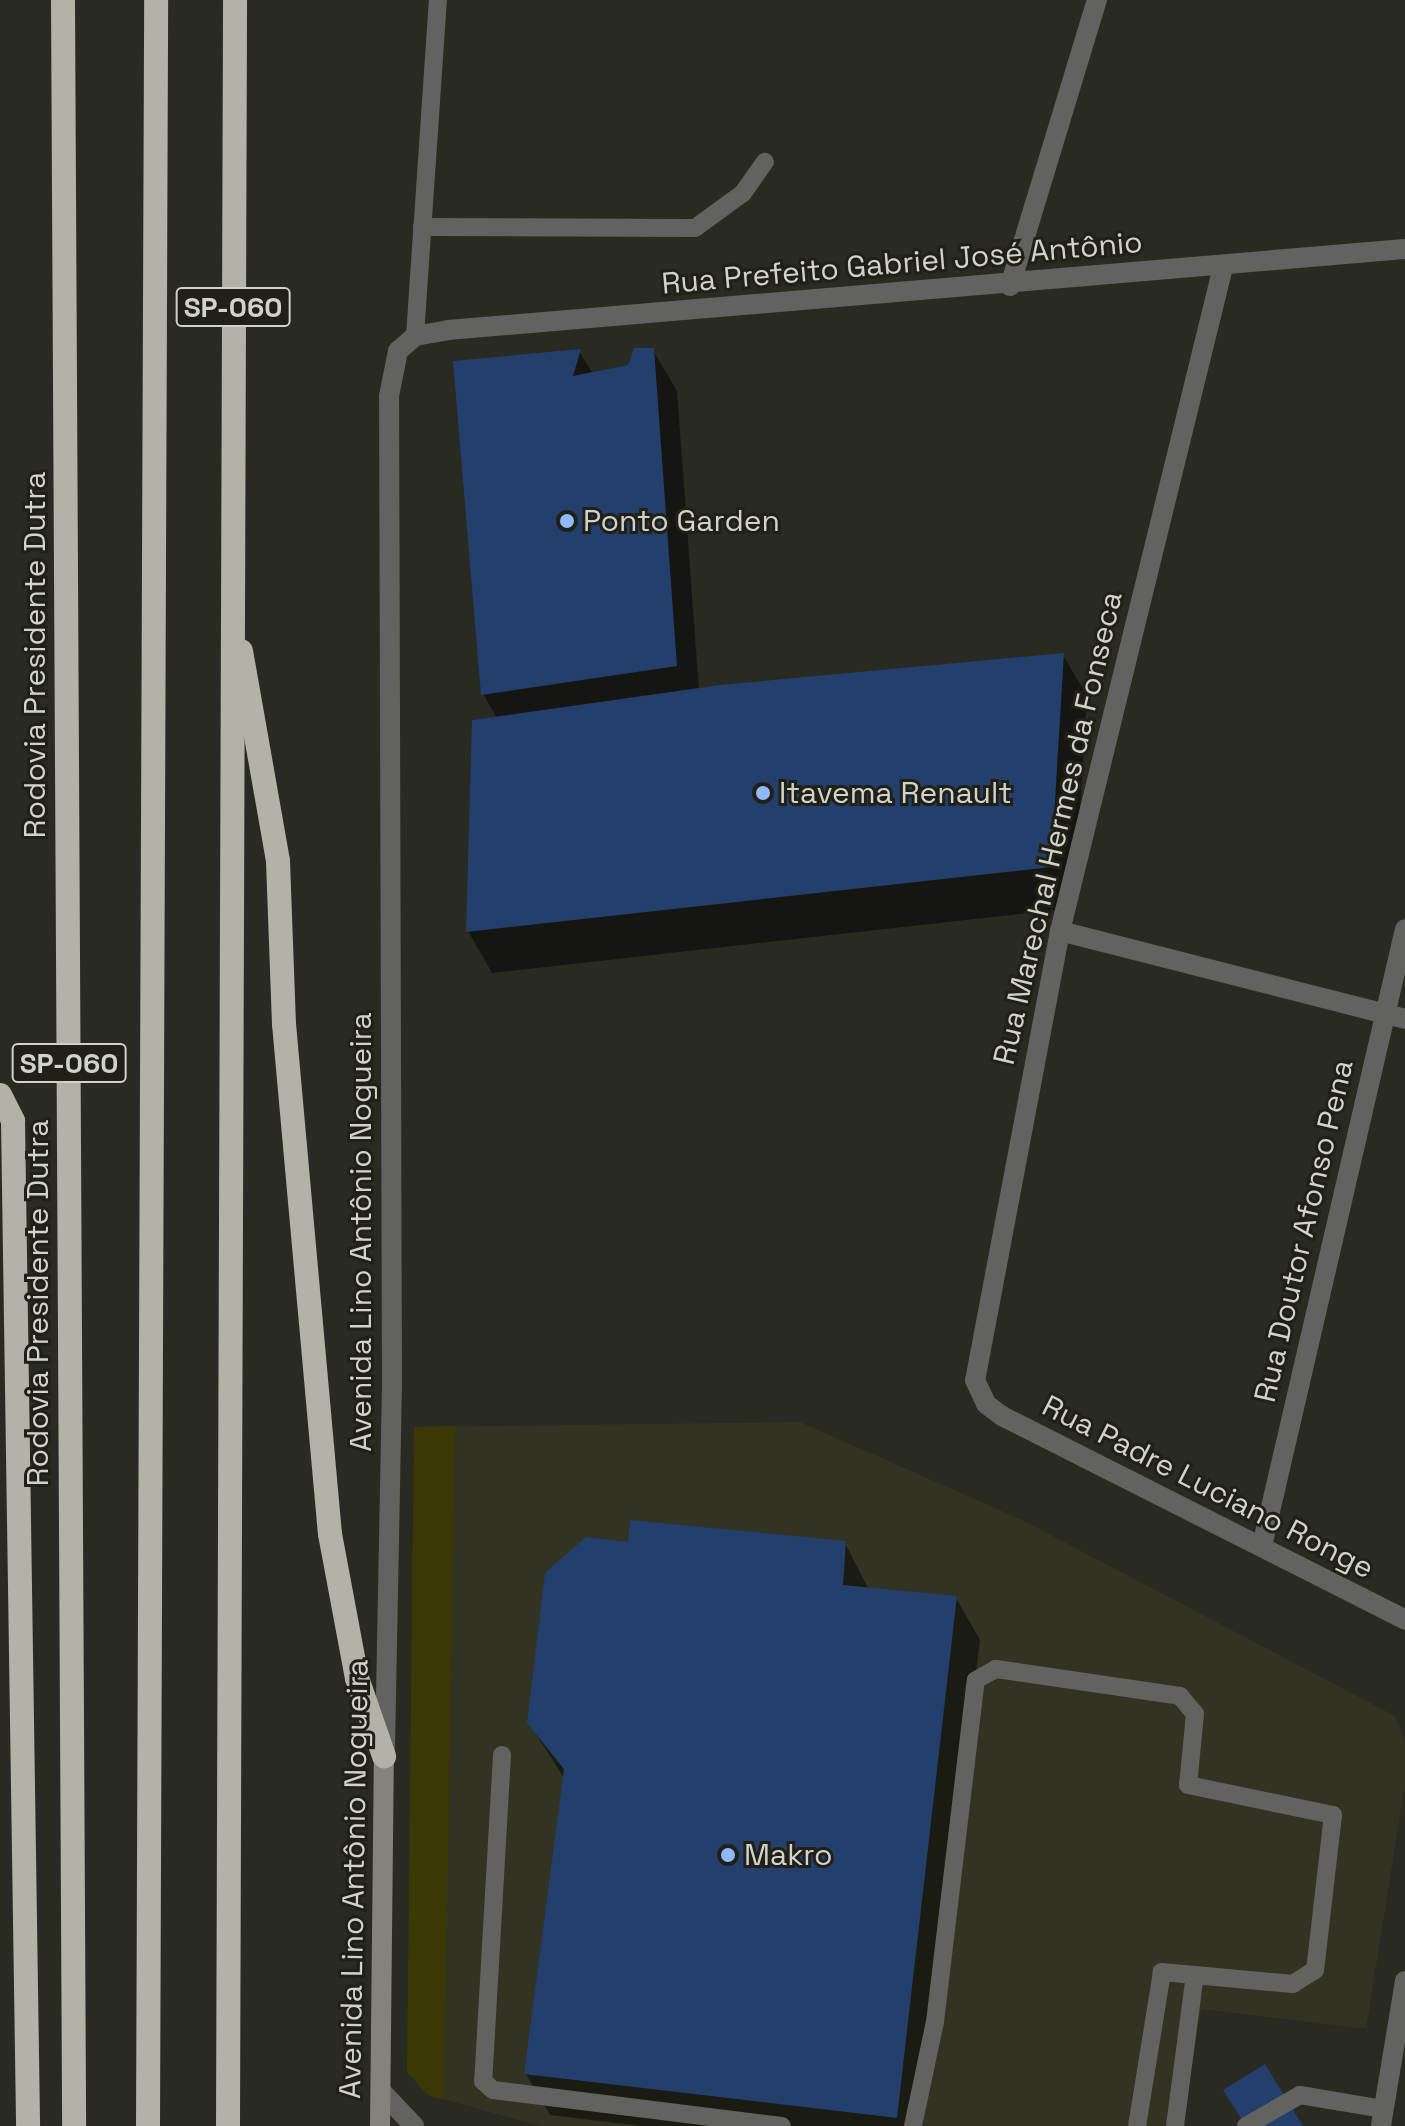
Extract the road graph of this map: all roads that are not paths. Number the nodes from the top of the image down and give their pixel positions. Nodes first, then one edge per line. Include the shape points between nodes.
1 (63, 0) edge
2 (156, 0) edge
3 (235, 0) edge
4 (438, 0) edge
5 (1097, 0) edge
6 (765, 162) dead end
7 (422, 227) junction
8 (1405, 249) edge
9 (1223, 267) junction
10 (1010, 286) junction
11 (410, 338) junction
12 (232, 614) junction
13 (1405, 929) edge
14 (1060, 931) junction
15 (1395, 1017) edge
16 (0, 1095) edge
17 (986, 1404) joint
18 (1262, 1546) junction
19 (1405, 1620) edge
20 (502, 1755) dead end
21 (384, 1756) junction
22 (1195, 1975) junction
23 (1405, 1981) edge
24 (382, 2092) junction
25 (1383, 2118) edge
26 (28, 2126) edge
27 (74, 2126) edge
28 (148, 2126) edge
29 (228, 2126) edge
30 (380, 2126) edge
31 (414, 2126) edge
32 (782, 2126) edge
33 (913, 2126) edge
34 (1137, 2126) edge
35 (1175, 2126) edge
36 (1246, 2126) edge

1 - 27 highway, Rodovia Presidente Dutra / SP-060
2 - 28 highway, SP-060
3 - 12 highway, SP-060
4 - 7 lane
5 - 10 street
6 - 7 lane via 724,211 681,231
7 - 11 lane
8 - 9 street, Rua Prefeito Gabriel José Antônio
9 - 10 street, Rua Prefeito Gabriel José Antônio
9 - 14 street, Rua Marechal Hermes da Fonseca
10 - 11 street, Rua Prefeito Gabriel José Antônio
11 - 21 street, Avenida Lino Antônio Nogueira via 389,396 392,1340
12 - 21 highway via 278,861 284,1024 330,1534 357,1678
12 - 29 highway, SP-060
13 - 15 street, Rua Doutor Afonso Pena
14 - 15 street
14 - 17 street, Rua Marechal Hermes da Fonseca via 975,1356
15 - 18 street, Rua Doutor Afonso Pena
16 - 26 highway via 13,1121
17 - 18 street, Rua Padre Luciano Ronge
18 - 19 street, Rua Padre Luciano Ronge
20 - 32 lane via 484,2082 493,2090
21 - 24 main road, Avenida Lino Antônio Nogueira
22 - 33 lane via 1293,1984 1310,1978 1334,1819 1325,1809 1188,1785 1195,1714 1180,1696 996,1669 977,1677 935,2022
22 - 34 lane via 1162,1972
22 - 35 lane
23 - 25 street
24 - 30 main road, Avenida Lino Antônio Nogueira
24 - 31 street
25 - 36 lane via 1300,2095

